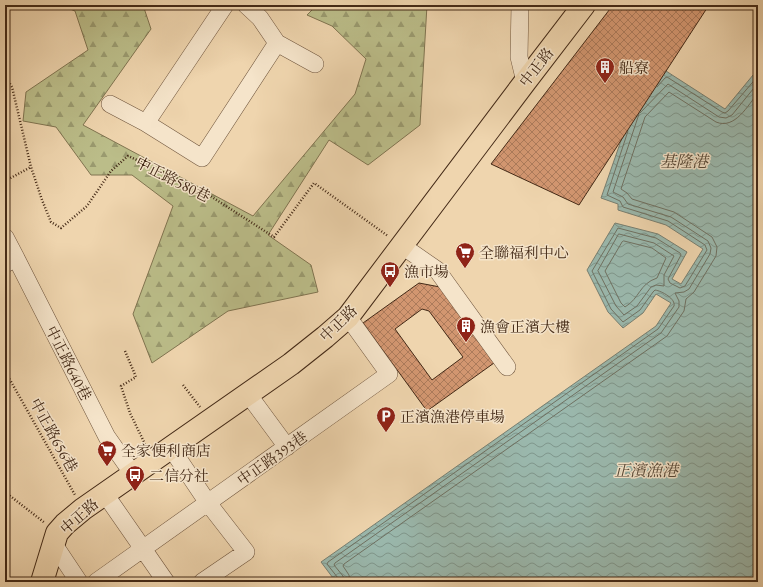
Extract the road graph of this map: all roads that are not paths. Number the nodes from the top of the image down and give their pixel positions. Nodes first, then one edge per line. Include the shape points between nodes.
1 (225, 5) edge
2 (246, 5) edge
3 (520, 5) edge
4 (584, 5) edge
5 (277, 43) junction
6 (315, 64) dead end
7 (525, 82) junction
8 (110, 104) dead end
9 (146, 123) junction
10 (5, 237) edge
11 (401, 245) junction
12 (10, 261) edge
13 (348, 317) junction
14 (508, 367) dead end
15 (248, 394) junction
16 (287, 447) junction
17 (171, 448) junction
18 (134, 474) junction
19 (105, 494) junction
20 (208, 503) junction
21 (55, 538) junction
22 (144, 548) junction
23 (42, 582) edge
24 (79, 582) edge
25 (96, 582) edge
26 (166, 582) edge
27 (202, 582) edge

1 - 9 lane
2 - 5 lane via 260,18
3 - 7 lane via 519,57
4 - 7 main road, 中正路
5 - 6 lane
5 - 9 lane via 202,158
7 - 11 main road, 中正路
8 - 9 lane
10 - 12 lane, 中正路640巷
11 - 13 main road, 中正路
11 - 14 lane via 437,270
12 - 18 lane, 中正路640巷 via 107,437
13 - 15 main road, 中正路 via 311,349
13 - 16 lane, 中正路393巷 via 389,374
15 - 16 lane
15 - 17 main road, 中正路
16 - 20 lane, 中正路393巷
17 - 18 main road, 中正路
17 - 20 lane
18 - 19 main road, 中正路
19 - 21 main road, 中正路 via 65,524
19 - 22 lane
20 - 22 lane, 中正路393巷
20 - 27 lane via 246,552
21 - 23 main road, 中正路
21 - 24 lane
22 - 25 lane, 中正路393巷
22 - 26 lane

